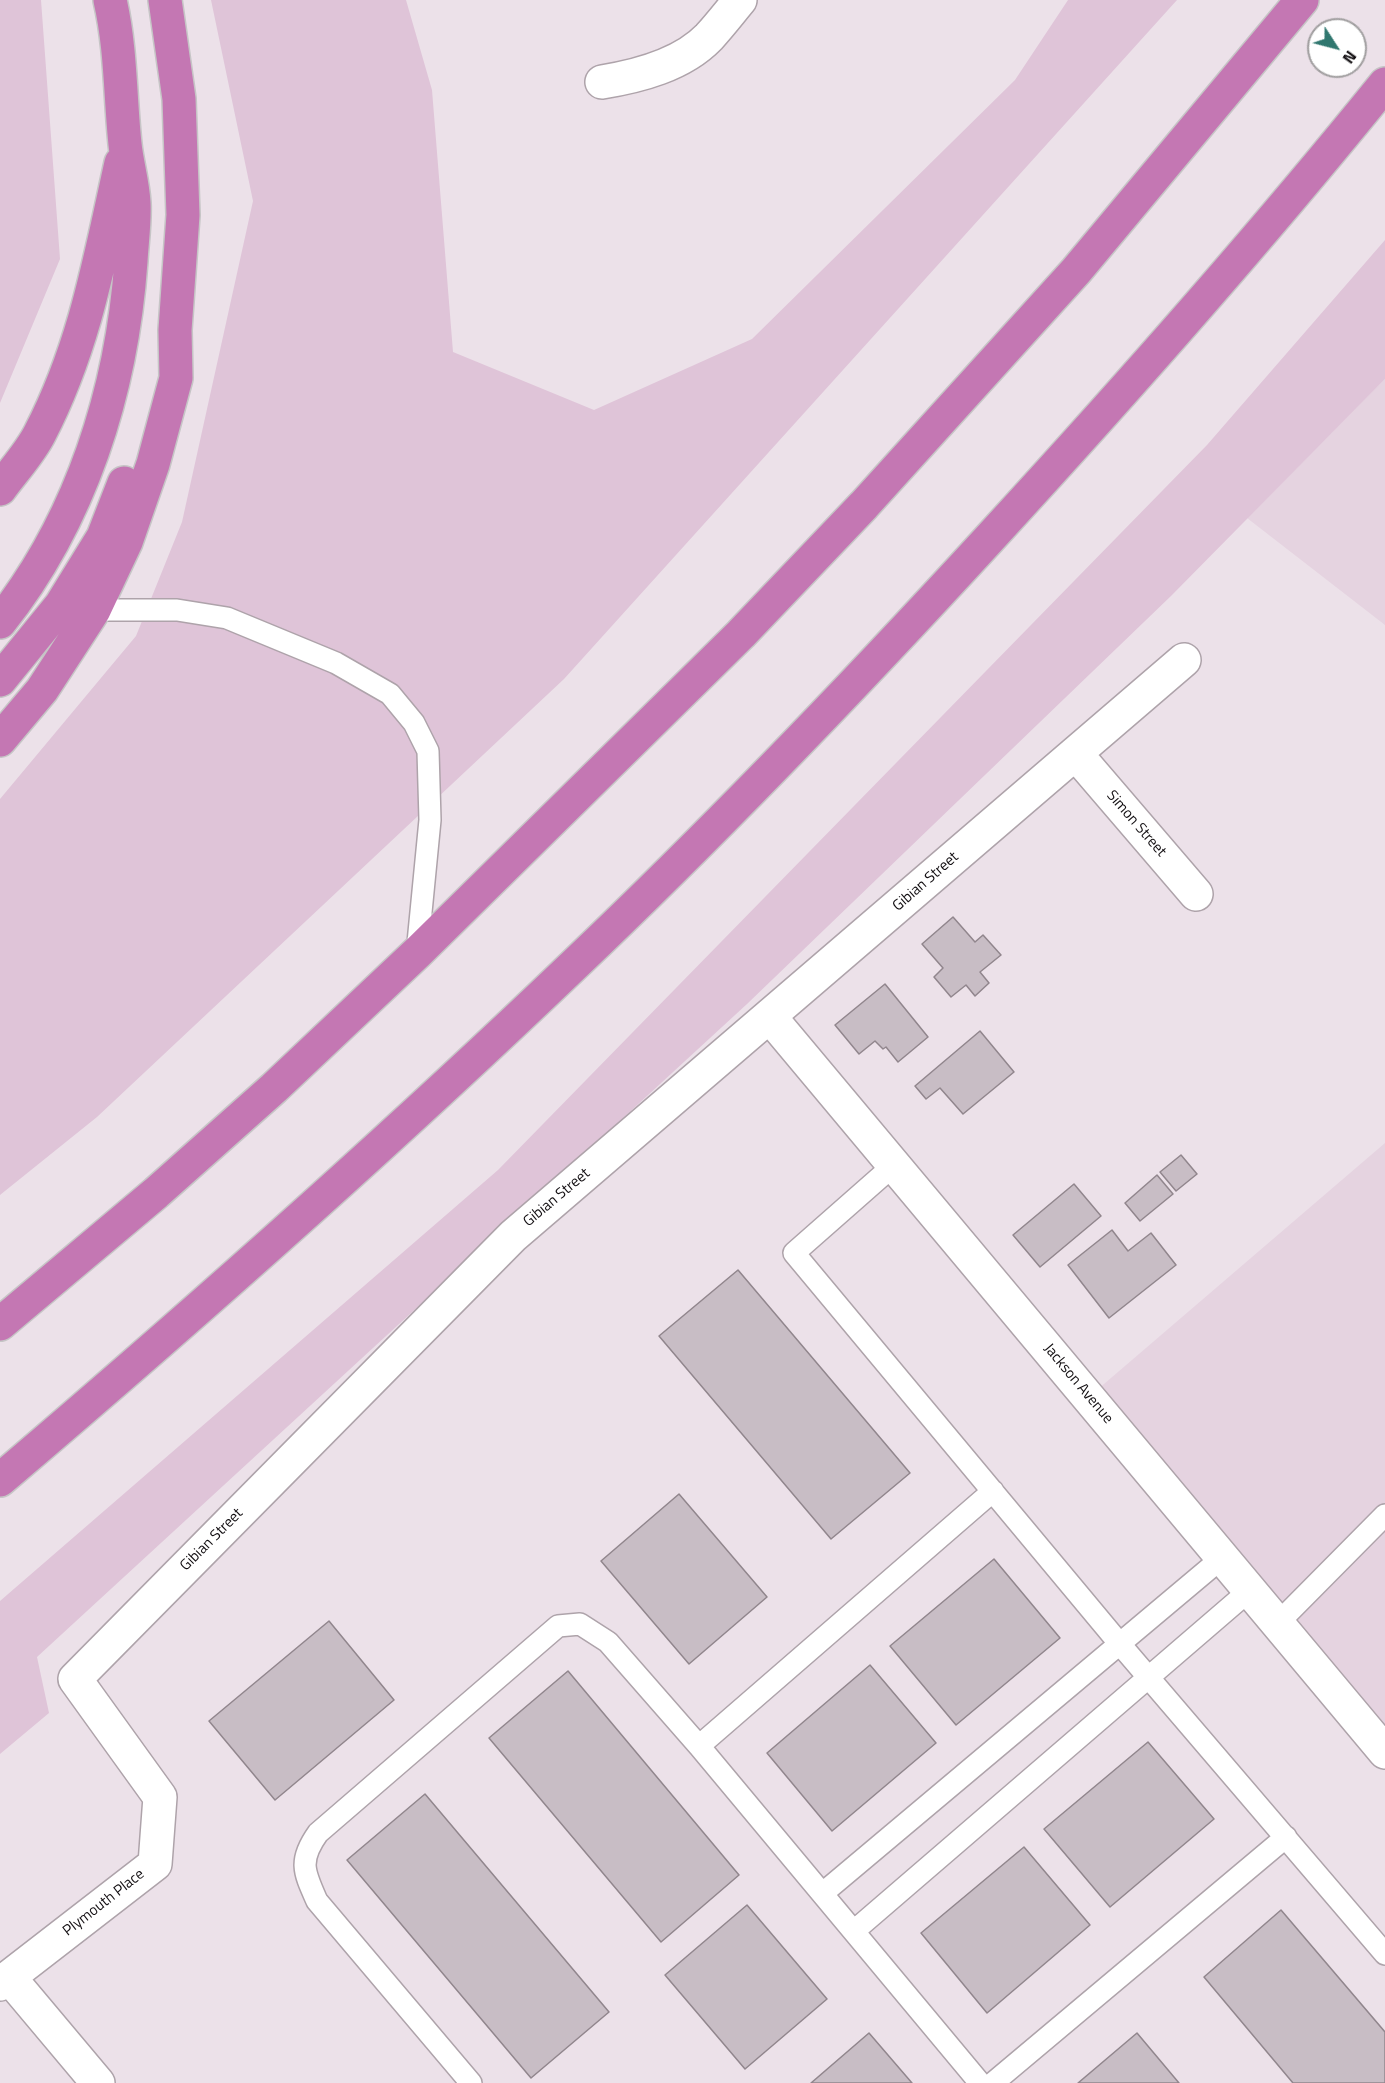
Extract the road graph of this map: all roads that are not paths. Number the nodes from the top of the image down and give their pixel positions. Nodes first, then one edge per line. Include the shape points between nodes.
1 (110, 0) edge
2 (165, 0) edge
3 (740, 0) edge
4 (1302, 0) edge
5 (602, 82) dead end
6 (1385, 84) edge
7 (125, 144) junction
8 (175, 330) junction
9 (0, 489) edge
10 (94, 610) junction
11 (0, 622) edge
12 (1184, 660) dead end
13 (0, 680) edge
14 (0, 740) edge
15 (1076, 754) junction
16 (1196, 894) dead end
17 (417, 953) junction
18 (770, 1017) junction
19 (894, 1165) junction
20 (0, 1324) edge
21 (0, 1480) edge
22 (993, 1491) junction
23 (1385, 1515) edge
24 (1223, 1557) junction
25 (1250, 1590) junction
26 (1278, 1623) junction
27 (1119, 1643) junction
28 (1148, 1677) junction
29 (699, 1746) junction
30 (1385, 1752) edge
31 (160, 1797) joint
32 (1286, 1837) junction
33 (823, 1893) junction
34 (854, 1931) junction
35 (1385, 1954) edge
36 (4, 1981) edge
37 (98, 2083) edge
38 (471, 2083) edge
39 (980, 2083) edge
40 (993, 2083) edge

1 - 7 highway via 122,81
2 - 8 highway via 179,99 183,215
3 - 5 street via 708,39 674,62 636,76
4 - 17 highway via 1076,271 864,505 741,634
6 - 21 highway via 1139,375 898,638 693,849 574,965 212,1299
7 - 9 highway via 100,264 75,355 39,436
7 - 11 highway via 134,203 129,285 118,364 94,449 65,521 30,585
8 - 10 highway via 176,378 153,464 126,542
8 - 13 highway via 103,537 61,605
10 - 14 highway via 42,690
10 - 17 lane via 177,610 227,618 336,663 390,694 414,723 428,751 430,820
12 - 15 street, Gibian Street
15 - 16 street, Simon Street
15 - 18 street, Gibian Street
17 - 20 highway via 249,1110
18 - 19 street, Jackson Avenue
18 - 31 street, Gibian Street via 513,1236 75,1679
19 - 22 lane via 794,1254
19 - 24 street, Jackson Avenue
22 - 27 lane
22 - 29 lane
23 - 26 lane
24 - 25 street, Jackson Avenue
24 - 27 lane
25 - 26 street, Jackson Avenue
25 - 28 lane
26 - 30 street, Jackson Avenue
27 - 28 lane
27 - 33 lane
28 - 32 lane
28 - 34 lane
29 - 33 lane
29 - 38 lane via 608,1642 580,1624 558,1626 318,1833 306,1849 304,1872 317,1900
31 - 36 street, Plymouth Place via 155,1864
32 - 35 lane
32 - 40 lane
33 - 34 lane
34 - 39 lane
36 - 37 street

